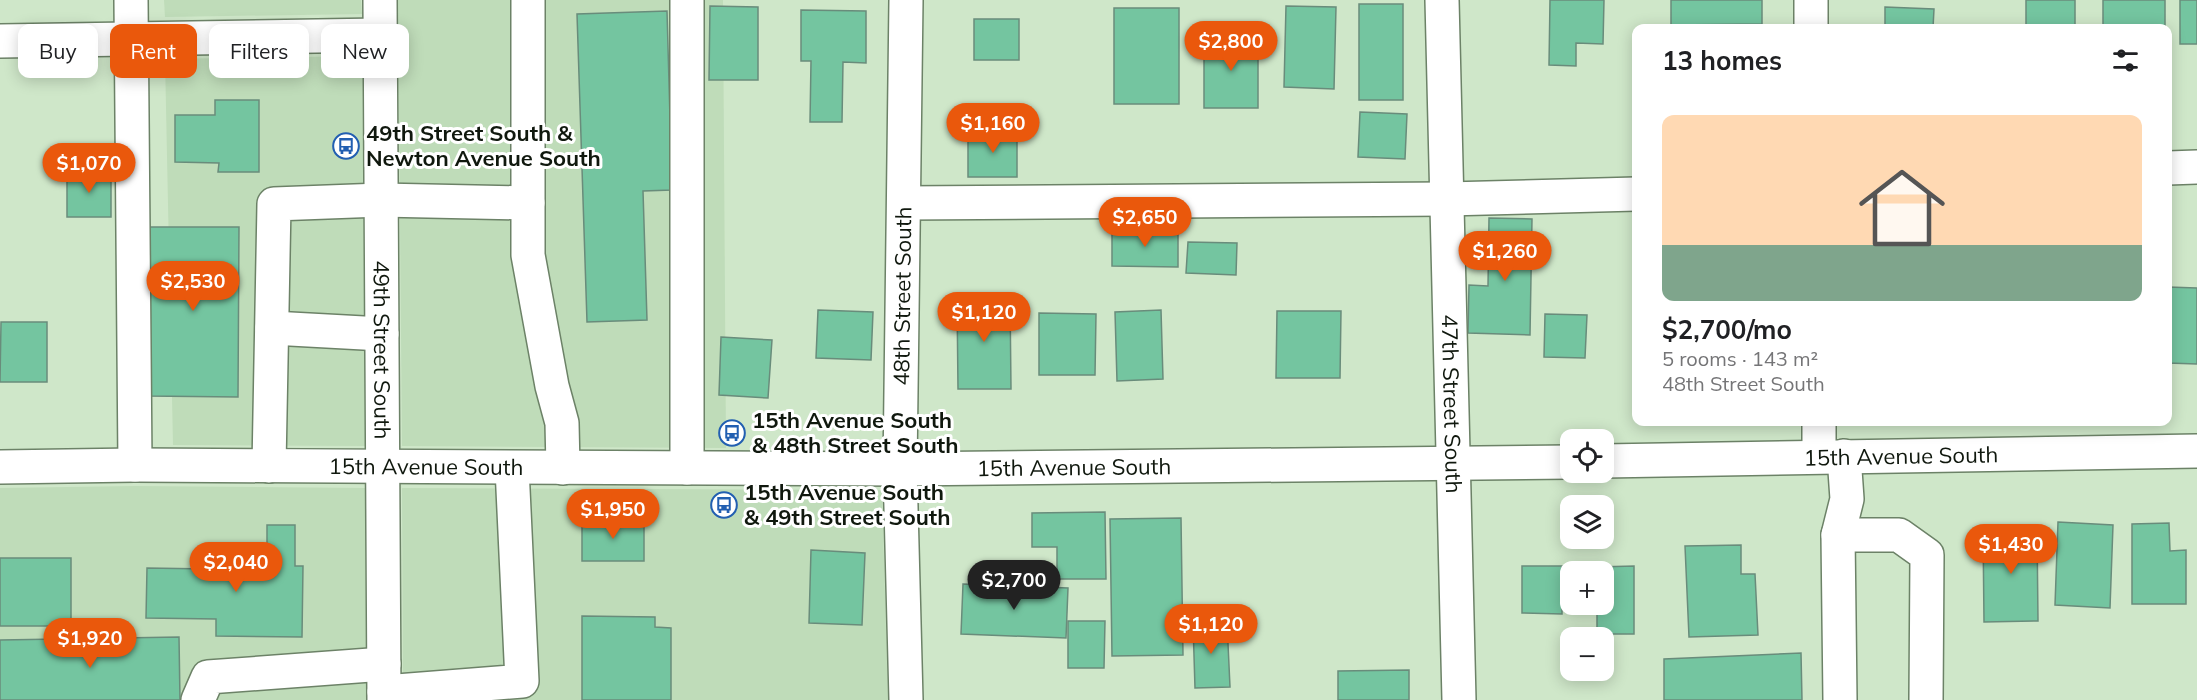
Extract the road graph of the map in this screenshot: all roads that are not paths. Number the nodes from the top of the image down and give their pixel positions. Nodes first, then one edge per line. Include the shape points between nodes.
1 (130, 0) edge
2 (380, 0) edge
3 (528, 0) edge
4 (687, 0) edge
5 (906, 0) edge
6 (1442, 0) edge
7 (1811, 0) edge
8 (131, 24) edge
9 (380, 24) edge
10 (1811, 24) edge
11 (321, 36) edge
12 (197, 38) edge
13 (110, 39) edge
14 (0, 40) edge
15 (131, 78) edge
16 (380, 78) edge
17 (2172, 168) edge
18 (2197, 168) edge
19 (1632, 194) edge
20 (1447, 199) junction
21 (381, 200) junction
22 (528, 203) junction
23 (904, 203) junction
24 (272, 328) junction
25 (382, 334) junction
26 (1821, 426) edge
27 (2197, 451) edge
28 (1832, 456) junction
29 (1614, 461) edge
30 (1560, 462) edge
31 (135, 465) junction
32 (1452, 465) junction
33 (269, 466) junction
34 (0, 467) edge
35 (383, 467) junction
36 (513, 468) junction
37 (563, 468) junction
38 (687, 468) junction
39 (900, 469) junction
40 (1838, 535) junction
41 (384, 685) edge
42 (198, 700) edge
43 (906, 700) edge
44 (1459, 700) edge
45 (1840, 700) edge
46 (1926, 700) edge

1 - 8 street
2 - 9 street, 49th Street South
3 - 22 street
4 - 38 street
5 - 23 street, 48th Street South
6 - 20 street, 47th Street South
7 - 10 street
11 - 12 street
13 - 14 street
15 - 31 street
16 - 21 street, 49th Street South
17 - 18 street
19 - 20 street
20 - 23 street
20 - 32 street, 47th Street South
21 - 22 street
21 - 24 street via 274,204
21 - 25 street, 49th Street South
22 - 37 street via 528,255 562,423
23 - 39 street, 48th Street South
24 - 25 street
24 - 33 street
25 - 35 street, 49th Street South
26 - 28 street
27 - 28 street, 15th Avenue South
28 - 29 street, 15th Avenue South
28 - 40 street via 1847,499
30 - 32 street, 15th Avenue South
31 - 33 street, 15th Avenue South
31 - 34 street, 15th Avenue South
32 - 39 street, 15th Avenue South
32 - 44 street, 47th Street South
33 - 35 street, 15th Avenue South
35 - 36 street, 15th Avenue South
35 - 41 street, 49th Street South
36 - 37 street, 15th Avenue South
36 - 41 street via 522,681
37 - 38 street, 15th Avenue South
38 - 39 street, 15th Avenue South
39 - 43 street, 48th Street South
40 - 45 street
40 - 46 street via 1899,535 1928,555
41 - 42 street via 208,676

